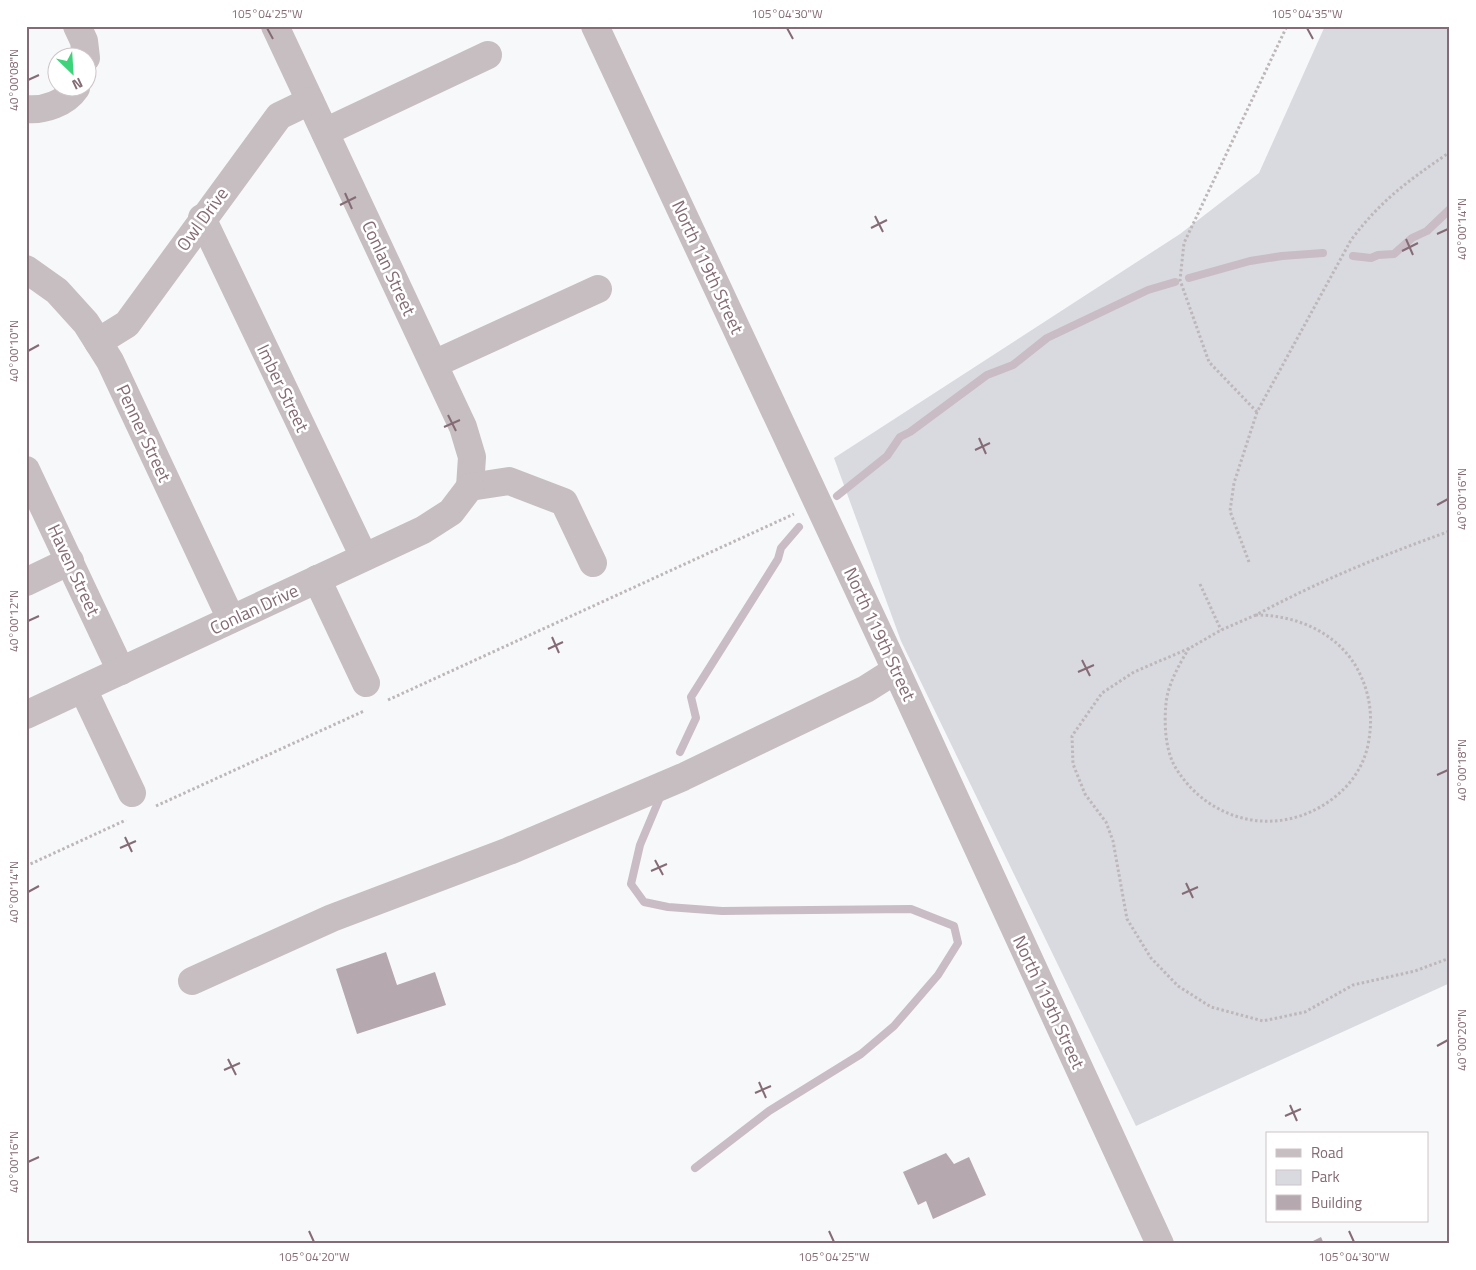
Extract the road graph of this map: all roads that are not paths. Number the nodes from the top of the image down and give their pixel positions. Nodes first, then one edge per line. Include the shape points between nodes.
1 (275, 26) edge
2 (595, 26) edge
3 (488, 56) dead end
4 (64, 98) edge
5 (310, 101) junction
6 (33, 113) edge
7 (324, 132) junction
8 (202, 218) junction
9 (26, 269) edge
10 (598, 289) dead end
11 (98, 342) junction
12 (434, 364) junction
13 (26, 470) edge
14 (470, 487) junction
15 (364, 557) junction
16 (70, 561) junction
17 (593, 563) dead end
18 (318, 579) junction
19 (26, 582) edge
20 (231, 620) junction
21 (896, 670) junction
22 (121, 671) junction
23 (83, 689) junction
24 (372, 699) road end
25 (26, 716) edge
26 (140, 806) road end
27 (192, 981) dead end
28 (1160, 1244) edge

1 - 5 street, Conlan Street
2 - 21 street, North 119th Street
3 - 7 street
4 - 6 street
5 - 7 street, Conlan Street
5 - 8 street, Owl Drive via 279,116
7 - 12 street, Conlan Street
8 - 11 street, Owl Drive via 127,324
8 - 15 street, Imber Street
9 - 11 street, Penner Street via 57,291 86,323
10 - 12 street
11 - 20 street, Penner Street via 110,361
12 - 14 street, Conlan Street via 463,427 472,457
13 - 16 street, Haven Street
14 - 15 street, Conlan Drive via 451,512 423,530
14 - 17 street via 509,481 564,502
15 - 18 street, Conlan Drive
16 - 19 street
16 - 22 street, Haven Street
18 - 20 street, Conlan Drive
18 - 24 street
20 - 22 street, Conlan Drive
21 - 27 street via 866,689 684,777 508,851 332,918
21 - 28 street, North 119th Street
22 - 23 street, Conlan Drive
23 - 25 street, Conlan Drive
23 - 26 street

